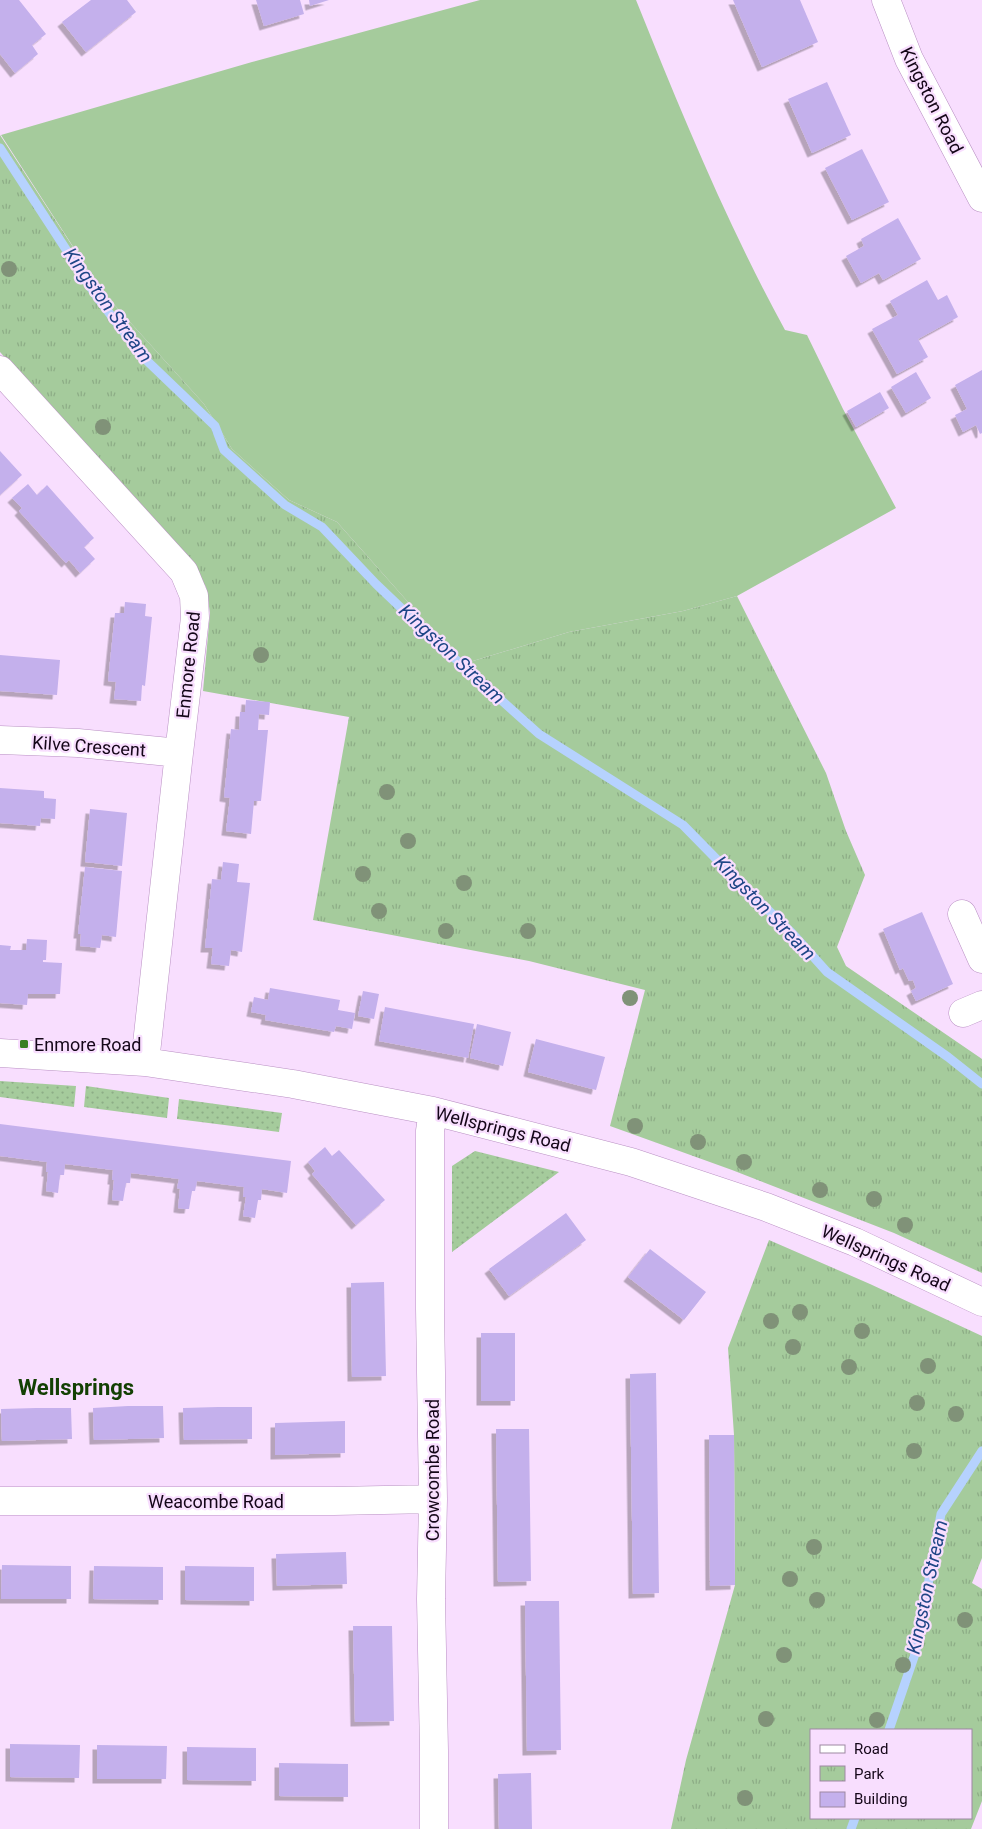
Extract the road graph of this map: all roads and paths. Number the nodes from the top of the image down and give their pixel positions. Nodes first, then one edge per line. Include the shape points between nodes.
1 (886, 0) edge
2 (982, 198) edge
3 (0, 370) edge
4 (0, 740) edge
5 (179, 753) junction
6 (962, 914) dead end
7 (982, 959) edge
8 (0, 1053) edge
9 (145, 1062) junction
10 (433, 1111) junction
11 (982, 1302) edge
12 (433, 1499) junction
13 (0, 1501) edge
14 (434, 1829) edge

1 - 2 street, Kingston Road via 909,59
3 - 5 street, Enmore Road via 184,572 194,596 195,618
4 - 5 street, Kilve Crescent via 78,743
5 - 9 street, Enmore Road
6 - 7 street
8 - 9 street, Wellsprings Road
9 - 10 street, Wellsprings Road via 293,1084
10 - 11 street, Wellsprings Road via 631,1162 766,1207 855,1242
10 - 12 street, Crowcombe Road via 430,1131
12 - 13 street, Weacombe Road
12 - 14 street, Crowcombe Road

